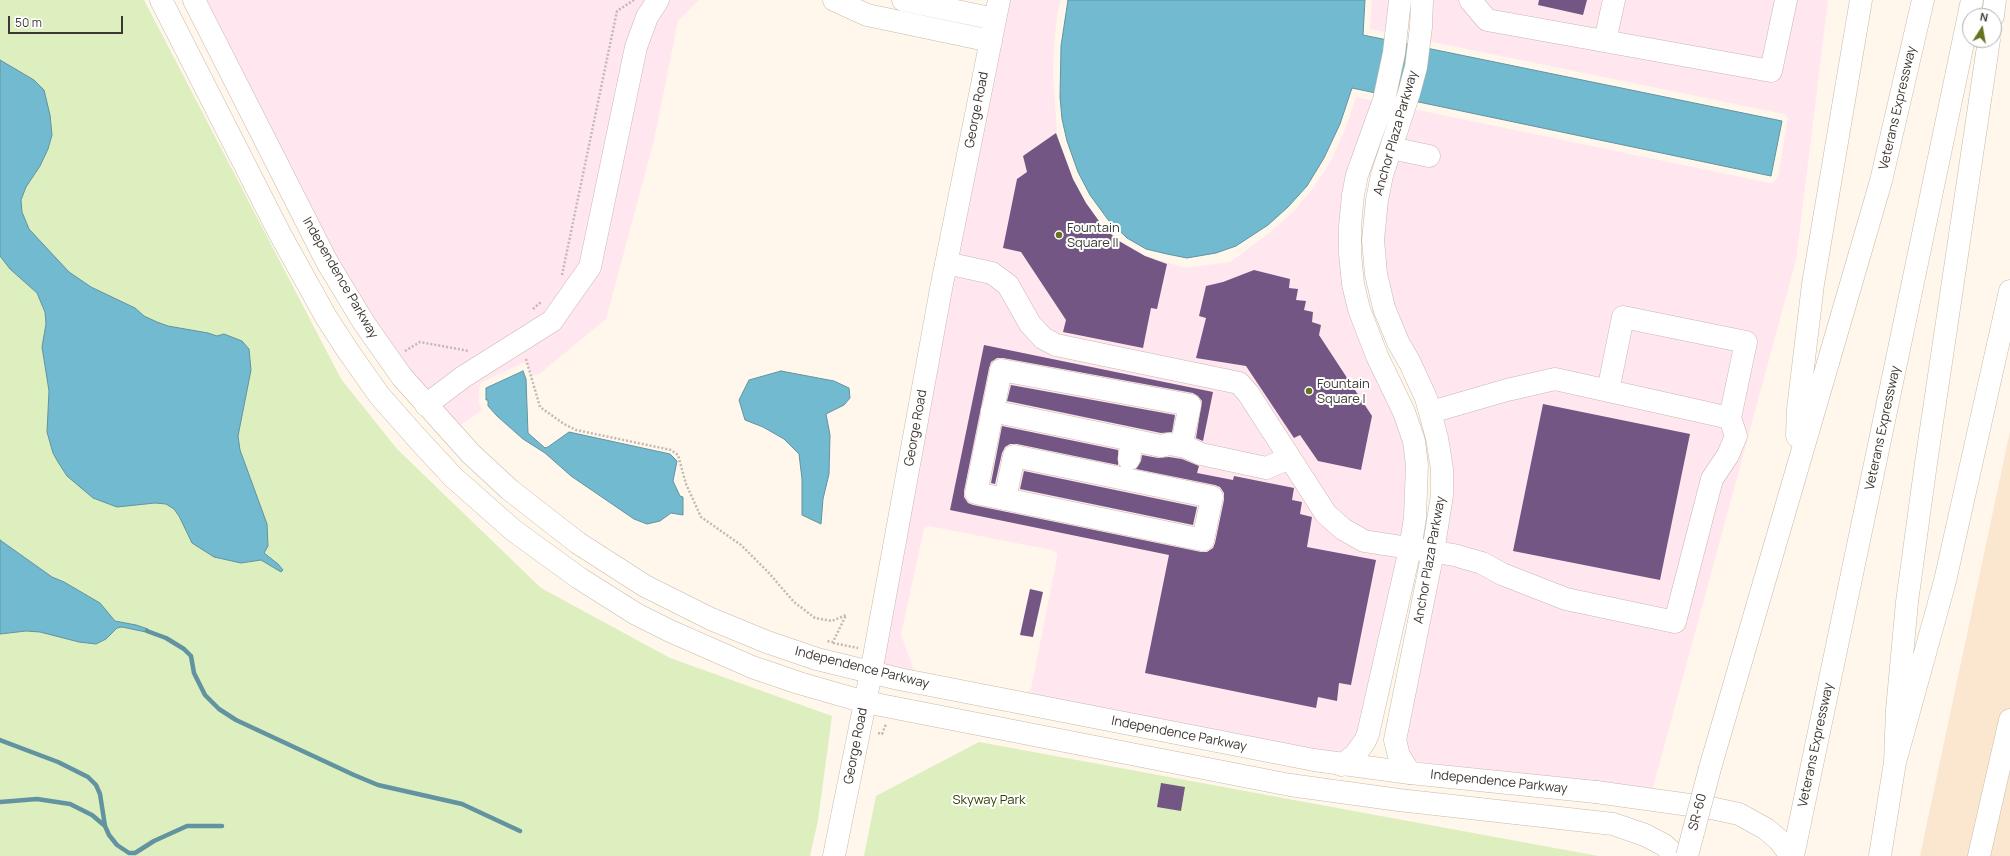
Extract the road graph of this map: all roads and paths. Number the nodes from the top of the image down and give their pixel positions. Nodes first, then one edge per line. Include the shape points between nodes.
1 (161, 0) edge
2 (194, 0) edge
3 (634, 0) edge
4 (658, 0) edge
5 (834, 0) edge
6 (903, 0) edge
7 (1400, 0) edge
8 (1422, 0) edge
9 (1470, 0) edge
10 (1614, 0) edge
11 (1786, 0) edge
12 (1861, 0) edge
13 (1923, 0) edge
14 (1972, 0) edge
15 (997, 9) edge
16 (990, 41) junction
17 (1605, 41) junction
18 (1988, 48) edge
19 (1391, 148) junction
20 (1429, 156) dead end
21 (946, 263) junction
22 (561, 276) dead end
23 (2010, 291) edge
24 (544, 299) dead end
25 (528, 315) dead end
26 (516, 344) junction
27 (475, 348) dead end
28 (407, 358) dead end
29 (1608, 391) junction
30 (426, 405) junction
31 (992, 411) junction
32 (1431, 412) junction
33 (1730, 418) junction
34 (1183, 438) dead end
35 (1290, 458) junction
36 (1796, 467) junction
37 (1005, 498) junction
38 (1410, 549) junction
39 (1433, 552) junction
40 (826, 641) dead end
41 (871, 672) junction
42 (865, 702) junction
43 (2010, 720) edge
44 (1895, 762) junction
45 (1342, 765) junction
46 (1710, 768) joint
47 (1410, 773) junction
48 (834, 856) edge
49 (1676, 856) edge
50 (1687, 856) edge
51 (1792, 856) edge
52 (1880, 856) edge
53 (1979, 856) edge

1 - 42 main road via 322,311 379,395 453,477 535,547 636,614 752,667
2 - 30 main road, Independence Parkway via 338,280 381,348
3 - 22 path via 617,11
4 - 26 main road via 647,17 636,47 590,267 552,322
5 - 16 main road via 867,15
6 - 15 main road
7 - 38 main road, Anchor Plaza Parkway via 1390,75 1380,112 1357,175 1350,226 1350,254 1353,284 1364,323 1404,412 1414,441 1417,492
8 - 19 main road, Anchor Plaza Parkway via 1413,81
9 - 17 main road via 1487,20
10 - 17 main road
11 - 17 main road via 1771,71
12 - 36 main road via 1813,284 1798,409
13 - 36 main road, Veterans Expressway via 1881,181
14 - 51 main road, Veterans Expressway
15 - 16 main road, George Road
16 - 21 main road, George Road
18 - 44 main road via 1907,602 1897,703
19 - 20 main road
19 - 32 main road, Anchor Plaza Parkway via 1382,175 1374,220 1376,274 1390,325
21 - 35 main road via 992,273 1008,285 1030,324 1043,338 1056,345 1238,383 1248,392
21 - 41 main road, George Road
23 - 44 main road via 1945,581
24 - 25 path
26 - 30 main road
26 - 40 path via 528,361 540,407 576,430 672,450 678,455 686,484 701,517 741,545 794,602 815,618 832,621 846,615 833,642
27 - 28 path via 469,351 420,342 402,352
29 - 32 main road via 1556,379
29 - 33 main road
29 - 33 main road via 1623,317 1746,342
30 - 41 main road, Independence Parkway via 471,454 533,510 578,543 646,586 738,631 810,657
31 - 34 main road via 1001,370 1190,405
31 - 35 main road via 1130,449 1169,444 1186,447 1201,454 1266,468
31 - 37 main road via 976,493
32 - 39 main road, Anchor Plaza Parkway via 1442,468 1442,495
33 - 39 main road via 1736,436 1728,455 1712,479 1675,622 1566,599 1502,574 1482,563
35 - 38 main road via 1326,514 1343,529 1364,541
36 - 46 main road, Veterans Expressway
37 - 37 main road via 1203,540 1212,497 1014,456
38 - 39 main road
38 - 45 main road, Anchor Plaza Parkway via 1368,734 1354,755
39 - 47 main road, Anchor Plaza Parkway via 1395,740 1399,756
41 - 42 main road, George Road
41 - 45 main road, Independence Parkway via 1193,738
42 - 48 main road, George Road
42 - 49 main road via 1290,785 1613,824 1646,835 1664,845
43 - 53 main road
44 - 52 main road
45 - 47 main road, Independence Parkway
46 - 50 main road, SR-60 / SR-60, bridge
47 - 51 main road, Independence Parkway via 1596,792 1739,814 1766,829

